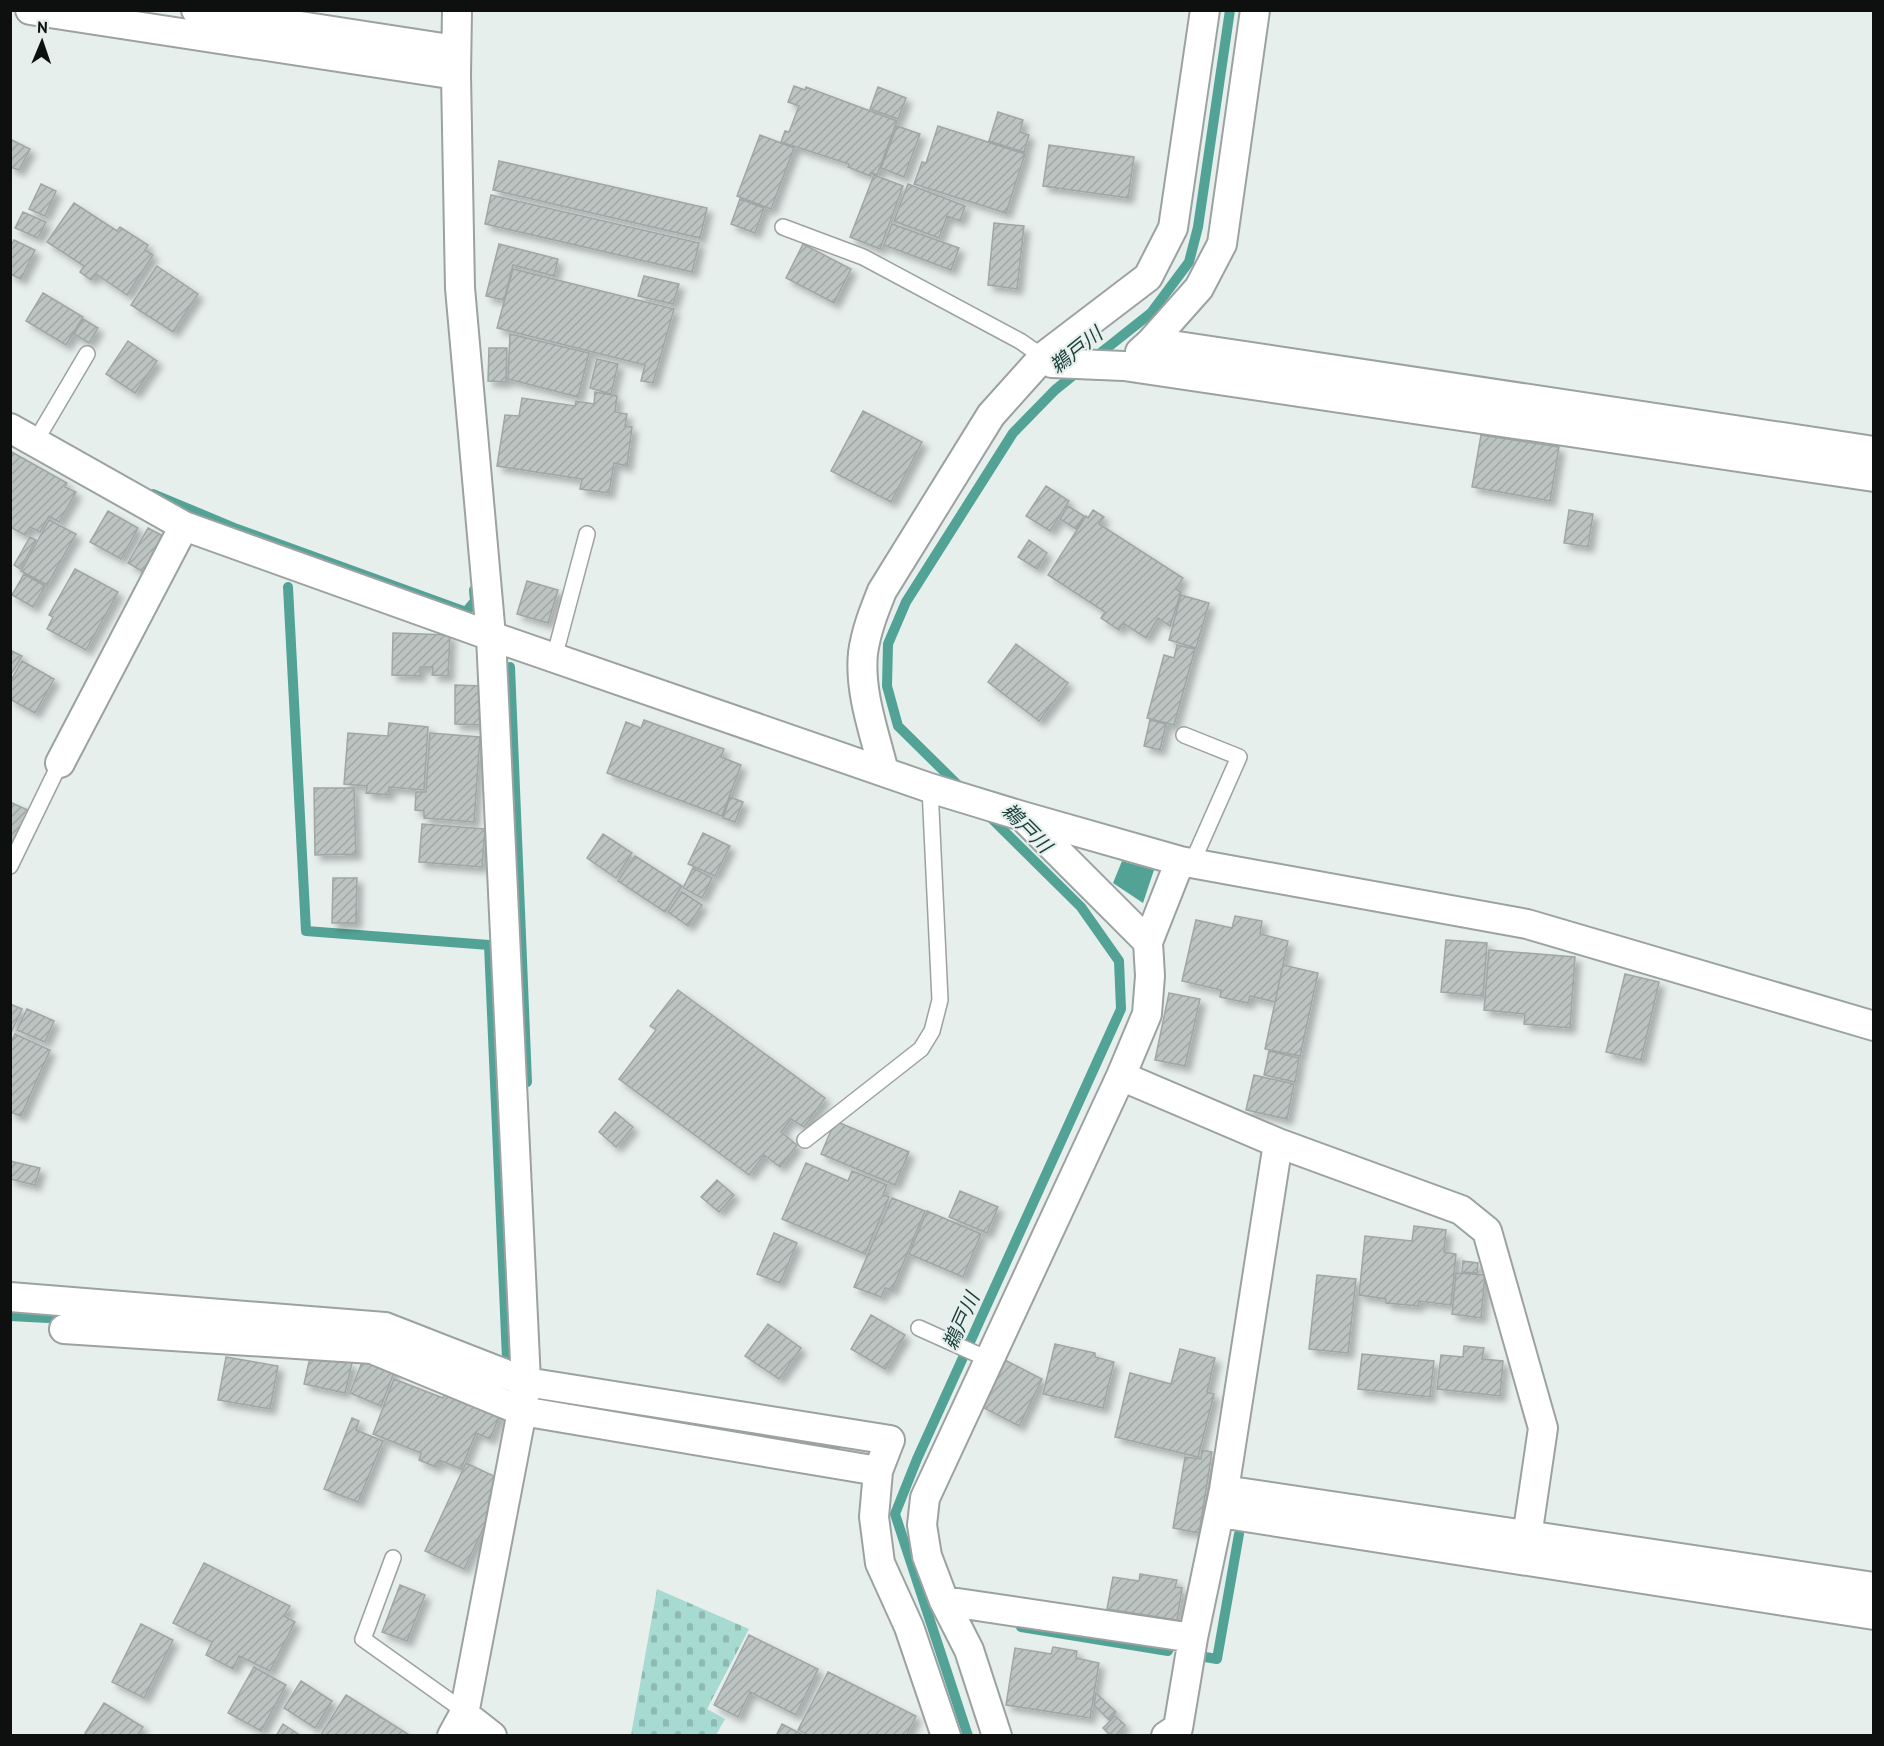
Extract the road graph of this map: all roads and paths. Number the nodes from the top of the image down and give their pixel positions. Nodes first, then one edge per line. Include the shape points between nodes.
1 (30, 10) edge
2 (196, 10) edge
3 (457, 10) edge
4 (1205, 10) edge
5 (1255, 10) edge
6 (456, 62) junction
7 (783, 227) dead end
8 (1152, 342) junction
9 (87, 354) dead end
10 (1047, 360) junction
11 (1116, 366) junction
12 (10, 428) edge
13 (35, 442) junction
14 (1874, 451) edge
15 (1874, 477) edge
16 (184, 526) junction
17 (588, 534) dead end
18 (491, 636) junction
19 (554, 658) junction
20 (1184, 735) dead end
21 (60, 763) joint
22 (884, 772) junction
23 (934, 789) junction
24 (1010, 812) junction
25 (1186, 862) junction
26 (10, 866) edge
27 (1148, 942) junction
28 (1874, 1026) edge
29 (1121, 1076) junction
30 (805, 1140) dead end
31 (1278, 1143) junction
32 (10, 1297) edge
33 (919, 1328) dead end
34 (64, 1329) dead end
35 (984, 1358) junction
36 (526, 1382) junction
37 (522, 1411) junction
38 (878, 1471) junction
39 (1222, 1502) junction
40 (1527, 1537) junction
41 (393, 1558) dead end
42 (1874, 1587) edge
43 (944, 1601) junction
44 (1874, 1615) edge
45 (1193, 1638) junction
46 (460, 1720) edge
47 (492, 1736) edge
48 (946, 1736) edge
49 (997, 1736) edge
50 (1166, 1736) edge

1 - 6 street
2 - 6 street
3 - 6 street
4 - 10 street via 1173,228 1148,277
5 - 8 street via 1222,244 1199,288
6 - 18 street via 460,288
7 - 10 lane via 862,257 1020,341
8 - 11 street
8 - 14 street
9 - 13 lane
10 - 11 street
10 - 22 street via 991,415 882,591 870,619 863,654 865,696
11 - 15 street
12 - 13 street
13 - 16 street
16 - 18 street
16 - 21 street
17 - 19 lane
18 - 19 street
18 - 36 street
19 - 22 street
20 - 25 lane via 1239,757
21 - 26 lane
22 - 23 street
23 - 24 street
23 - 30 lane via 940,1000 932,1031 921,1049
24 - 25 street
24 - 27 street
25 - 27 street
25 - 28 street via 1527,924
27 - 29 street via 1147,1014
29 - 31 street
29 - 35 street
31 - 39 street
31 - 40 street via 1461,1210 1487,1231 1543,1428
32 - 36 street via 385,1327
33 - 35 lane
34 - 37 street via 372,1349
35 - 43 street via 925,1498 922,1525 927,1556
36 - 37 street
36 - 38 street via 890,1440
37 - 38 street
37 - 46 street
38 - 48 street via 874,1517 880,1563 909,1627
39 - 40 street
39 - 44 street
39 - 45 street
40 - 42 street
41 - 46 lane via 363,1639
43 - 45 street
43 - 49 street via 969,1650
45 - 50 street via 1178,1728
46 - 47 street

